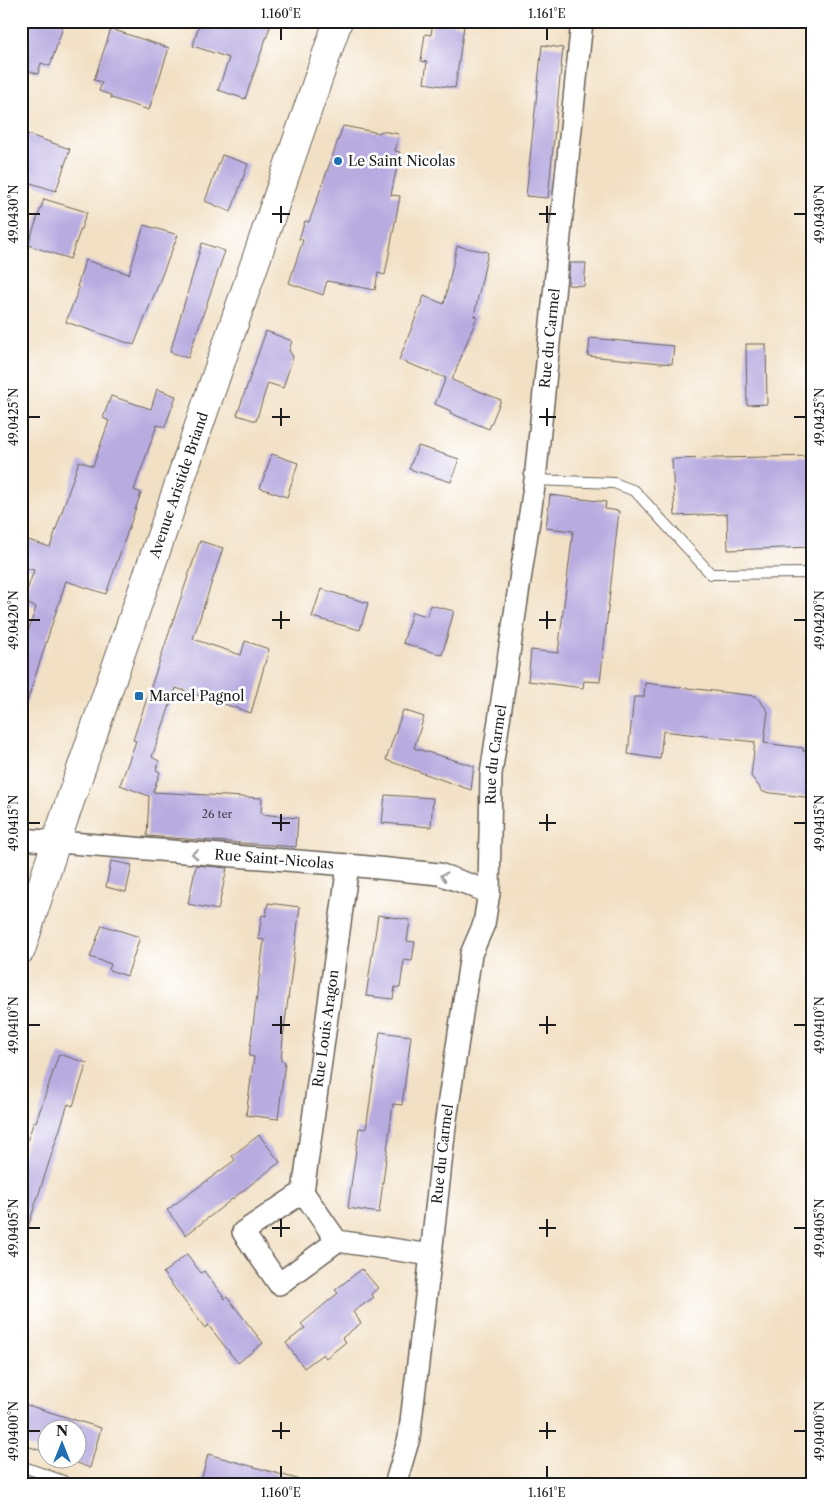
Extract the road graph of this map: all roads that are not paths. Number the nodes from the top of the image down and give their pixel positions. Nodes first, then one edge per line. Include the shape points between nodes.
1 (338, 21) edge
2 (582, 21) edge
3 (535, 480) junction
4 (813, 572) edge
5 (21, 839) edge
6 (56, 842) junction
7 (348, 865) junction
8 (489, 894) junction
9 (21, 950) edge
10 (303, 1192) junction
11 (337, 1241) junction
12 (432, 1255) junction
13 (21, 1466) edge
14 (66, 1485) edge
15 (395, 1485) edge

1 - 6 main road, Avenue Aristide Briand
2 - 3 street, Rue du Carmel
3 - 4 lane via 614,483 635,491 710,574
3 - 8 street, Rue du Carmel via 491,774
5 - 6 street, Rue Saint-Nicolas
7 -> 6 street, Rue Saint-Nicolas
6 - 9 main road, Avenue Aristide Briand
8 -> 7 street, Rue Saint-Nicolas via 439,874
7 - 10 street, Rue Louis Aragon
8 - 12 street, Rue du Carmel via 484,924 472,954 444,1126
10 - 11 street
10 - 11 street via 243,1232 279,1284
11 - 12 street
12 - 15 street, Rue du Carmel via 409,1438
13 - 14 lane via 63,1481

